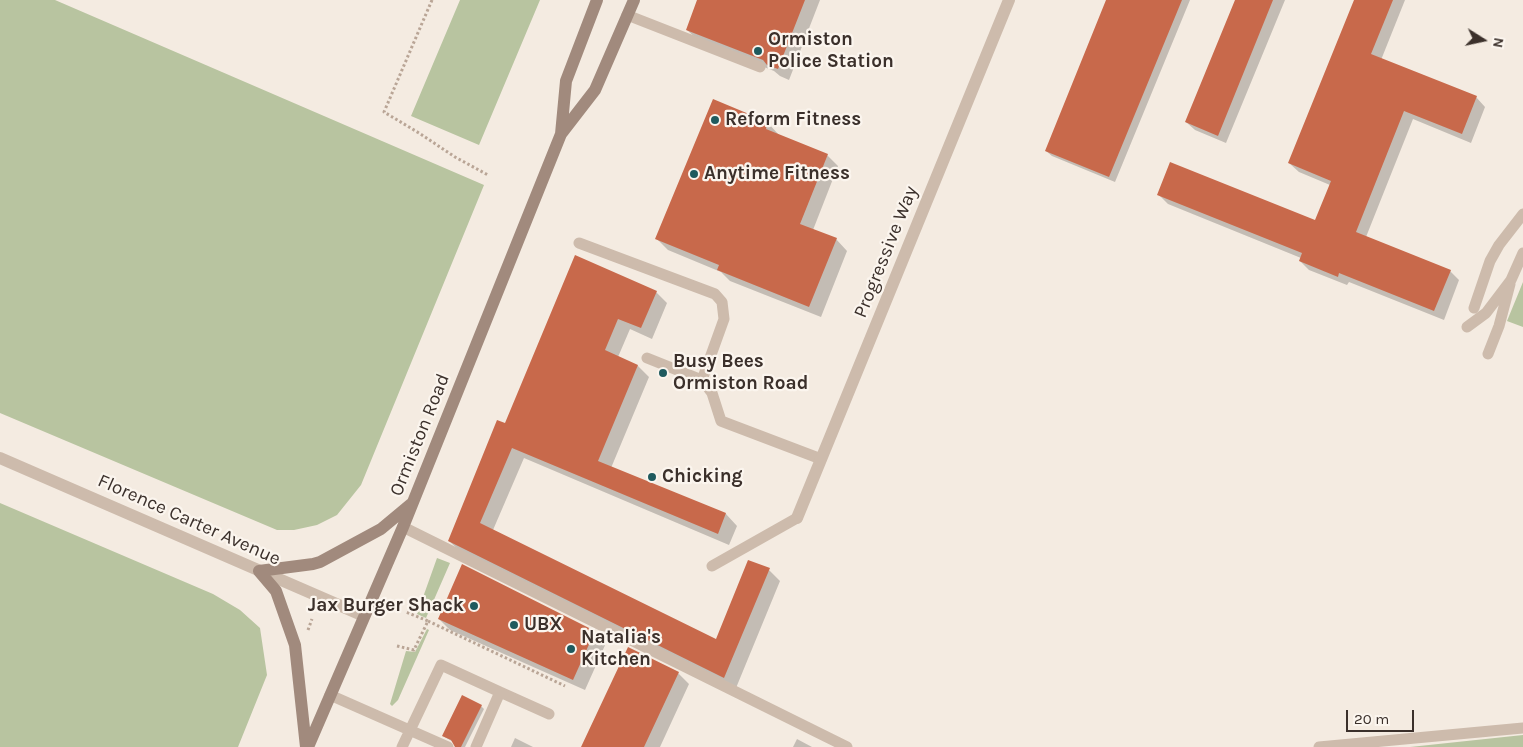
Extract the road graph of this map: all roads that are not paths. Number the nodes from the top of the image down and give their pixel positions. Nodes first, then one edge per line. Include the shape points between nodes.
1 (596, 0) edge
2 (634, 0) edge
3 (1009, 0) edge
4 (627, 15) junction
5 (760, 68) dead end
6 (561, 134) junction
7 (1523, 214) edge
8 (579, 243) dead end
9 (1523, 252) edge
10 (1511, 280) junction
11 (1474, 308) dead end
12 (1466, 327) dead end
13 (1488, 354) dead end
14 (647, 358) dead end
15 (702, 380) junction
16 (0, 458) edge
17 (821, 459) junction
18 (413, 503) junction
19 (797, 518) joint
20 (403, 527) junction
21 (712, 566) dead end
22 (259, 571) junction
23 (364, 616) junction
24 (500, 692) junction
25 (330, 695) junction
26 (549, 714) dead end
27 (1523, 728) edge
28 (410, 730) junction
29 (307, 747) edge
30 (402, 747) edge
31 (448, 747) edge
32 (476, 747) edge
33 (847, 747) edge
34 (1319, 747) edge

1 - 6 main road, Ormiston Road via 566,81
2 - 4 main road, Ormiston Road
3 - 17 street, Progressive Way
4 - 5 lane
4 - 6 main road, Ormiston Road via 595,90
6 - 18 main road, Ormiston Road
7 - 11 lane via 1490,261
8 - 15 lane via 715,294 722,302 724,319
9 - 10 lane
10 - 12 lane via 1486,313
10 - 13 lane
14 - 15 lane
15 - 17 lane via 712,393 721,421
16 - 22 street, Florence Carter Avenue
17 - 19 street, Progressive Way
18 - 20 main road, Ormiston Road
18 - 22 main road via 381,529 320,562
19 - 21 lane
20 - 23 main road, Ormiston Road
20 - 33 lane
22 - 23 street, Florence Carter Avenue
22 - 29 main road via 276,591 295,644
23 - 25 main road, Ormiston Road
24 - 26 lane
24 - 28 lane via 441,665
24 - 32 lane
25 - 28 lane
25 - 29 main road, Ormiston Road
27 - 34 lane
28 - 30 lane
28 - 31 lane

